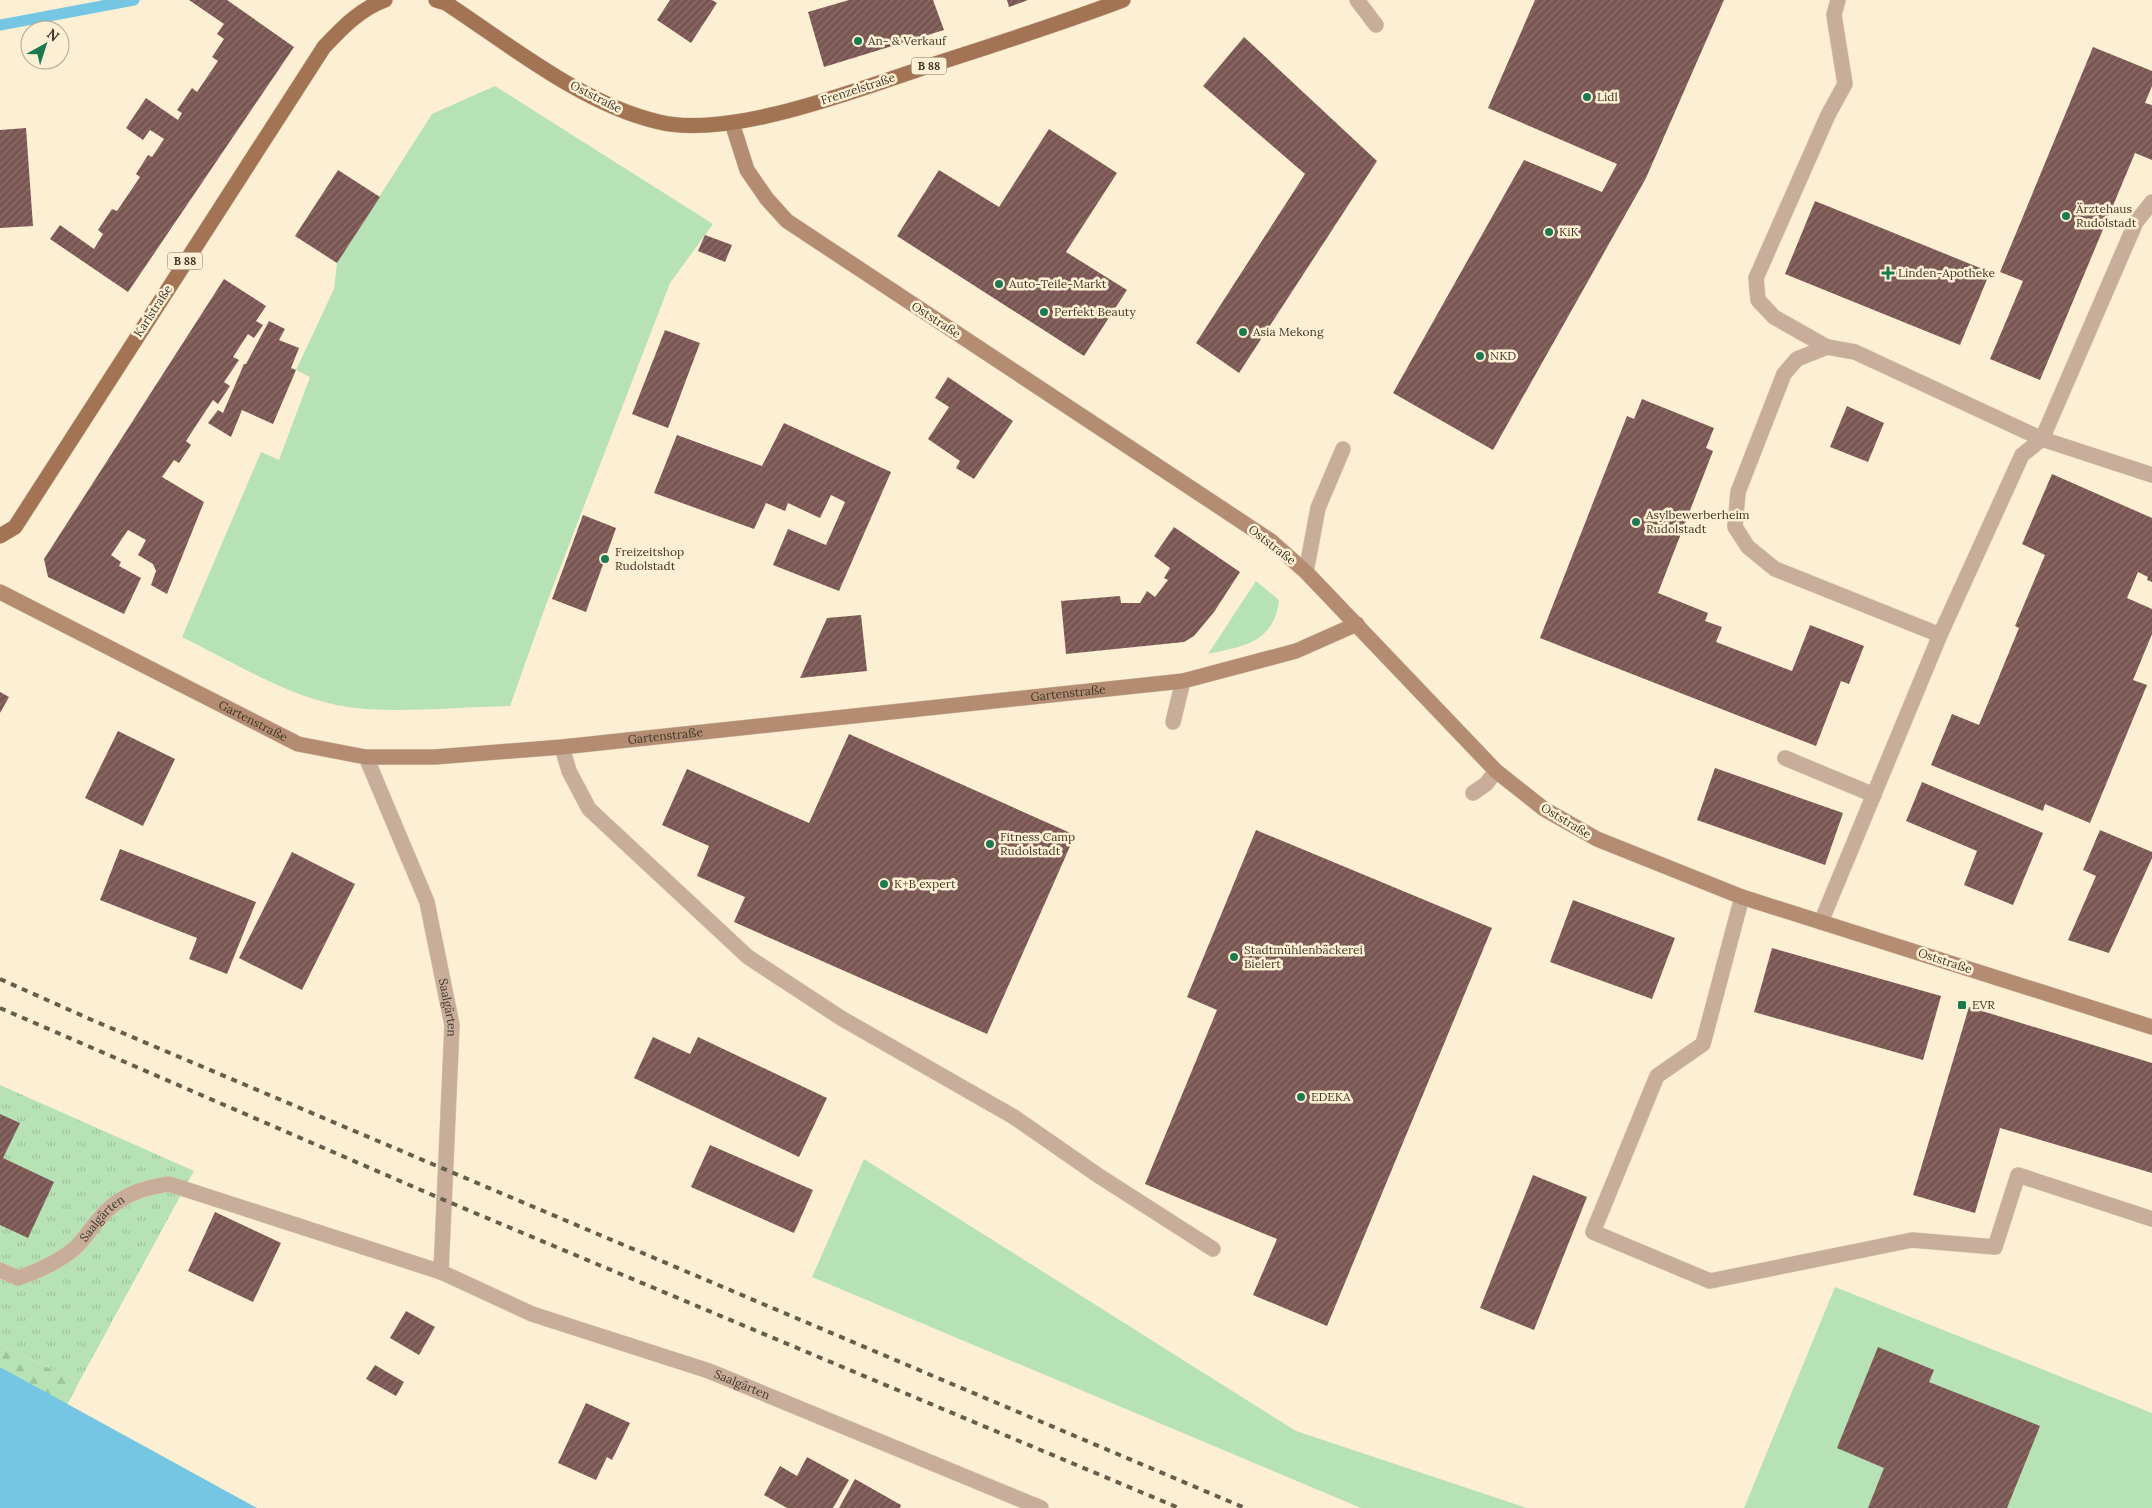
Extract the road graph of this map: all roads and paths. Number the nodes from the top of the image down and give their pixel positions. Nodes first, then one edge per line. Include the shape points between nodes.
1 (385, 0) edge
2 (436, 0) edge
3 (1123, 0) edge
4 (1357, 0) edge
5 (1838, 0) edge
6 (1376, 25) dead end
7 (732, 123) junction
8 (2152, 202) edge
9 (1827, 347) junction
10 (2042, 439) junction
11 (1343, 449) dead end
12 (2152, 475) edge
13 (0, 536) edge
14 (1306, 572) junction
15 (0, 592) edge
16 (1356, 624) junction
17 (1940, 635) junction
18 (1182, 681) junction
19 (1173, 722) dead end
20 (562, 747) junction
21 (366, 756) junction
22 (1785, 758) dead end
23 (1496, 770) junction
24 (1473, 793) dead end
25 (1874, 794) junction
26 (1742, 897) junction
27 (1821, 922) junction
28 (2152, 1027) edge
29 (2152, 1219) edge
30 (1213, 1249) dead end
31 (0, 1270) edge
32 (441, 1272) junction
33 (1041, 1508) edge

1 - 13 main road, Karlstraße / B 88 via 347,22 324,47 15,526
2 - 7 main road, Oststraße / B 88 via 573,86 621,111 661,123
3 - 7 main road, Frenzelstraße / B 88 via 840,95
4 - 6 street
5 - 9 street via 1834,15 1845,84 1828,115 1756,278 1758,300 1774,318
7 - 14 main road, Oststraße via 747,170 787,221 1271,541
8 - 10 street via 2136,222
9 - 10 street via 1856,352
9 - 17 street via 1797,359 1784,374 1738,492 1735,527 1748,547 1775,569
10 - 12 street
10 - 17 street via 2022,455
11 - 14 street via 1318,508
14 - 16 main road, Oststraße
15 - 21 main road, Gartenstraße via 298,744
16 - 18 main road, Gartenstraße via 1296,651
16 - 23 main road, Oststraße
17 - 25 street
18 - 19 street
18 - 20 main road, Gartenstraße
20 - 21 main road, Gartenstraße via 435,757
20 - 30 street via 569,771 590,809 748,957 841,1018 1014,1117
21 - 32 street, Saalgärten via 427,902 452,1025
22 - 25 street
23 - 24 street via 1486,784
23 - 26 main road, Oststraße via 1544,809 1597,839
25 - 27 street
26 - 27 main road, Oststraße
26 - 29 street via 1703,1044 1657,1076 1593,1232 1710,1281 1912,1240 1995,1247 2018,1176
27 - 28 main road, Oststraße
31 - 32 street, Saalgärten via 18,1278 47,1268 75,1248 101,1216 125,1196 145,1187 169,1184
32 - 33 street, Saalgärten via 532,1314 708,1371

